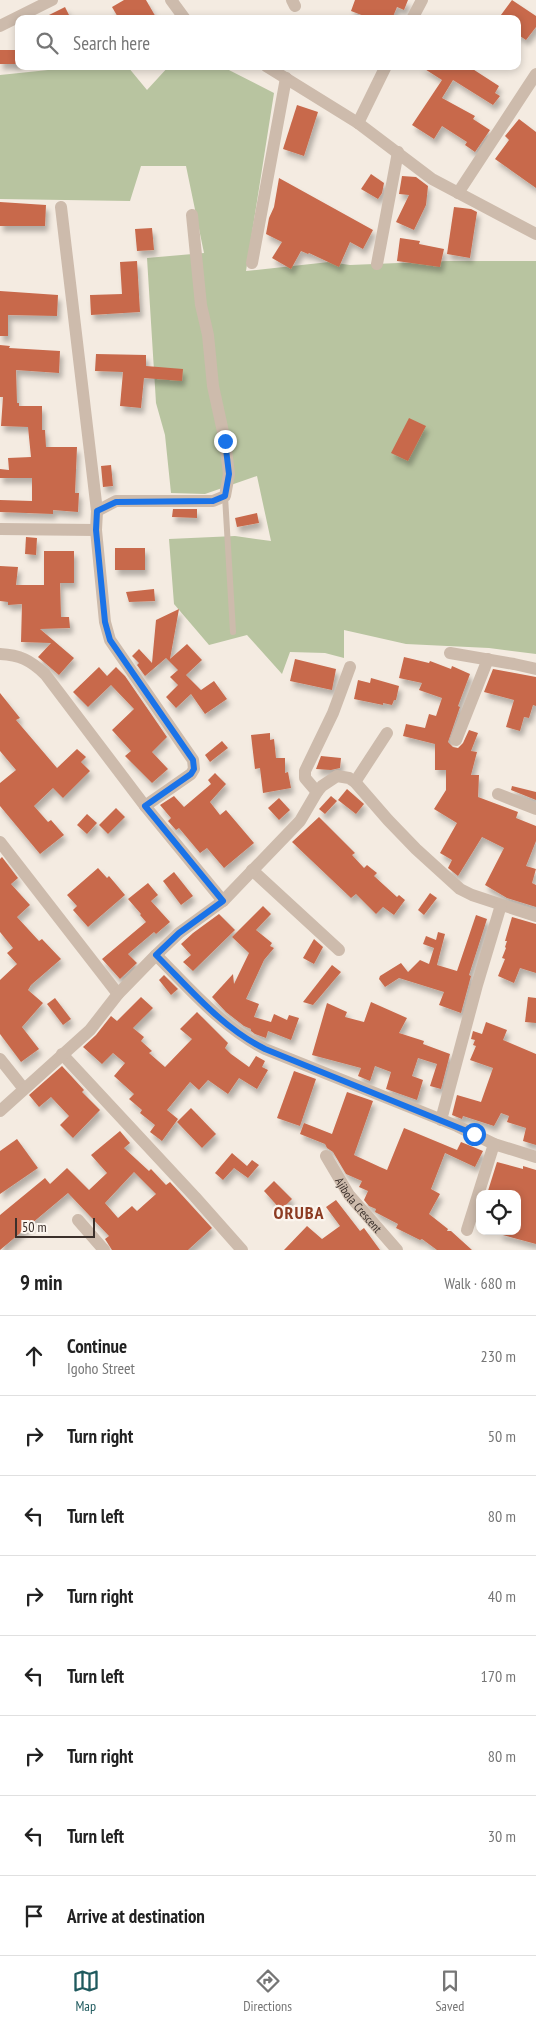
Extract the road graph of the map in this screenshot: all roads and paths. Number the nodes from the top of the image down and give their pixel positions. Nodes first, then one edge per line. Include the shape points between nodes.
1 (52, 0) edge
2 (172, 0) edge
3 (422, 0) edge
4 (34, 4) edge
5 (17, 15) edge
6 (182, 15) edge
7 (414, 15) edge
8 (15, 16) edge
9 (0, 26) edge
10 (273, 70) edge
11 (384, 70) edge
12 (536, 74) edge
13 (286, 78) junction
14 (358, 124) junction
15 (398, 152) junction
16 (458, 193) junction
17 (61, 207) dead end
18 (192, 215) dead end
19 (536, 234) edge
20 (252, 263) dead end
21 (377, 264) dead end
22 (225, 496) junction
23 (97, 511) junction
24 (0, 529) edge
25 (96, 530) junction
26 (234, 632) dead end
27 (450, 653) dead end
28 (0, 654) edge
29 (488, 658) junction
30 (350, 667) dead end
31 (536, 669) edge
32 (387, 733) dead end
33 (456, 740) dead end
34 (355, 782) junction
35 (317, 792) junction
36 (498, 794) dead end
37 (145, 806) junction
38 (536, 809) edge
39 (0, 842) edge
40 (252, 870) junction
41 (223, 901) junction
42 (501, 905) junction
43 (536, 916) edge
44 (339, 950) dead end
45 (156, 955) junction
46 (118, 994) junction
47 (62, 1054) junction
48 (0, 1059) edge
49 (24, 1089) junction
50 (0, 1111) edge
51 (441, 1120) junction
52 (494, 1144) junction
53 (326, 1156) dead end
54 (536, 1157) edge
55 (78, 1220) dead end
56 (466, 1230) dead end
57 (394, 1249) edge
58 (104, 1250) edge
59 (242, 1250) edge

1 - 4 street
2 - 6 street
3 - 7 street
4 - 5 street
8 - 9 street
10 - 13 street
11 - 14 street
12 - 16 street
13 - 14 street
13 - 20 street
14 - 15 street
15 - 16 street via 432,179
15 - 21 street
16 - 19 street
17 - 23 street
18 - 22 street via 201,305 229,474
22 - 23 street via 213,501 116,502
22 - 26 lane
23 - 25 street
24 - 25 street
25 - 37 street via 105,622 110,640 193,760 191,774
27 - 29 street
28 - 37 street via 32,662 45,674
29 - 31 street
29 - 33 street
30 - 35 street via 333,713 305,771 305,778
32 - 34 street
34 - 35 street via 337,776
34 - 42 street via 399,832 460,889
35 - 40 street via 300,821
36 - 38 street
37 - 41 street
39 - 46 street
40 - 41 street
40 - 44 street
41 - 45 street via 179,933
42 - 43 street
42 - 51 street
45 - 46 street
45 - 51 street via 222,1020 250,1042
46 - 47 street via 90,1030
47 - 49 street
47 - 59 street
48 - 49 street
49 - 50 street
51 - 52 street
52 - 54 street
52 - 56 street
53 - 57 street, Ajibola Crescent via 349,1195
55 - 58 street

